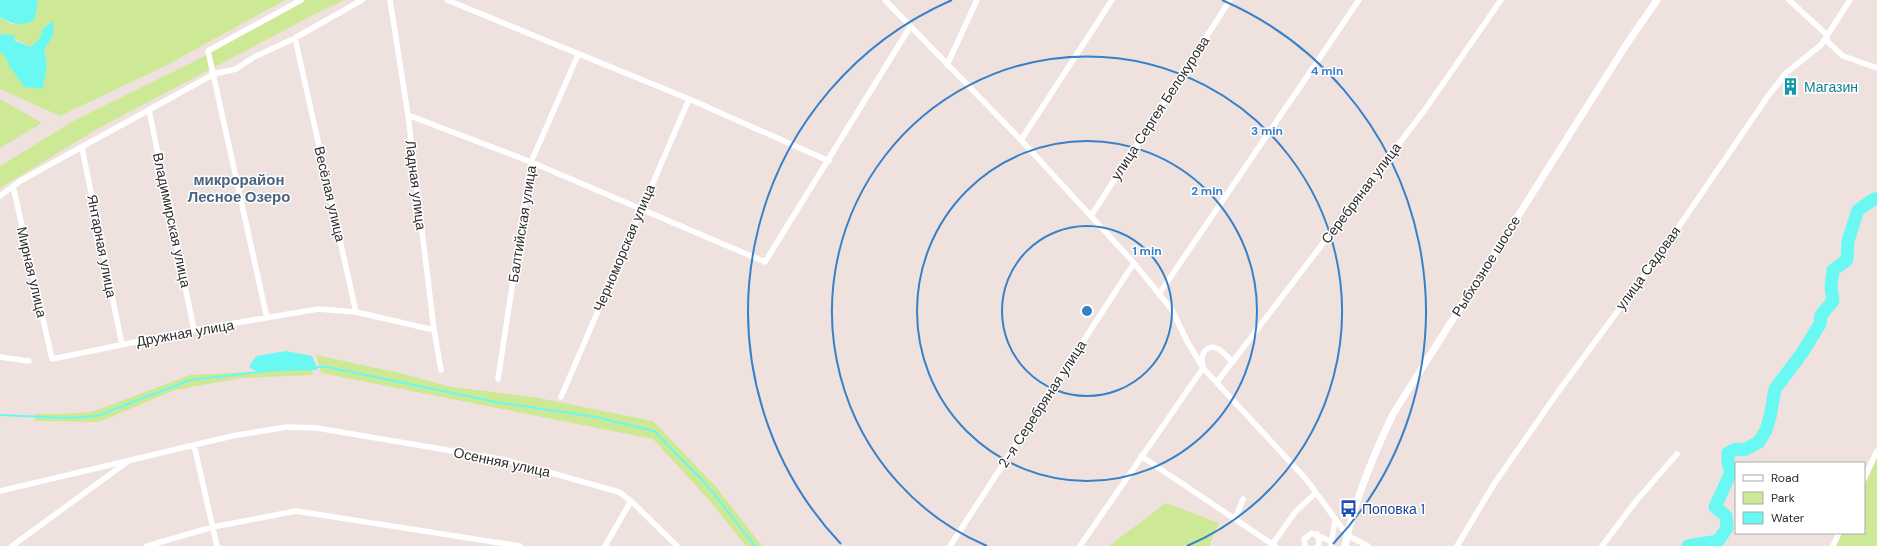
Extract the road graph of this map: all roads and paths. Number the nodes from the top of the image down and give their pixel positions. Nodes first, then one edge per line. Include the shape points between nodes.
1 (301, 0) edge
2 (362, 0) edge
3 (390, 0) edge
4 (447, 0) edge
5 (885, 0) edge
6 (978, 0) edge
7 (1112, 0) edge
8 (1230, 0) edge
9 (1359, 0) edge
10 (1501, 0) edge
11 (1657, 0) edge
12 (1789, 0) edge
13 (1850, 0) edge
14 (910, 27) junction
15 (1827, 35) junction
16 (296, 38) junction
17 (578, 55) junction
18 (947, 65) junction
19 (1877, 68) edge
20 (214, 74) junction
21 (689, 99) junction
22 (149, 110) junction
23 (408, 115) junction
24 (1021, 140) junction
25 (82, 148) junction
26 (829, 161) junction
27 (531, 162) junction
28 (13, 186) junction
29 (0, 196) edge
30 (640, 210) junction
31 (1091, 216) junction
32 (1134, 263) junction
33 (1159, 294) junction
34 (356, 312) junction
35 (267, 318) junction
36 (194, 330) junction
37 (434, 330) junction
38 (122, 345) junction
39 (0, 357) edge
40 (52, 359) joint
41 (29, 360) dead end
42 (1233, 362) junction
43 (1203, 368) junction
44 (441, 370) dead end
45 (498, 379) dead end
46 (1217, 382) junction
47 (561, 397) dead end
48 (194, 445) junction
49 (1877, 451) edge
50 (1677, 454) dead end
51 (1141, 456) junction
52 (129, 460) junction
53 (1865, 477) edge
54 (0, 491) edge
55 (1316, 493) junction
56 (1243, 499) dead end
57 (631, 501) junction
58 (1235, 520) junction
59 (1335, 520) junction
60 (213, 527) junction
61 (1317, 534) junction
62 (1839, 534) edge
63 (1347, 535) junction
64 (1331, 544) edge
65 (12, 546) edge
66 (147, 546) edge
67 (217, 546) edge
68 (520, 546) edge
69 (605, 546) edge
70 (677, 546) edge
71 (950, 546) edge
72 (1080, 546) edge
73 (1273, 546) edge
74 (1305, 546) edge
75 (1318, 546) edge
76 (1345, 546) edge
77 (1368, 546) edge
78 (1457, 546) edge
79 (1602, 546) edge
80 (1833, 546) edge

1 - 20 street via 208,51
2 - 16 street
3 - 23 street, Ладная улица
4 - 17 street
5 - 14 street
6 - 18 street
7 - 24 street
8 - 31 street, улица Сергея Белокурова
9 - 33 street
10 - 42 street, Серебряная улица via 1424,110
11 - 63 street, Рыбхозное шоссе via 1396,409 1378,446
12 - 15 street
13 - 15 street, улица Садовая
14 - 18 street
14 - 26 street
15 - 19 street via 1827,41 1843,56
15 - 78 street, улица Садовая via 1821,44 1786,73 1768,96 1665,247 1494,484
16 - 20 street via 254,57 236,69
16 - 34 street, Весёлая улица
17 - 21 street
17 - 27 street, Балтийская улица
18 - 24 street
20 - 22 street
20 - 35 street
21 - 26 street
21 - 30 street, Черноморская улица
22 - 25 street
22 - 36 street, Владимирская улица
23 - 27 street
23 - 37 street, Ладная улица
24 - 31 street
25 - 28 street
25 - 38 street, Янтарная улица
26 - 30 street via 765,262
27 - 30 street
27 - 45 street, Балтийская улица
28 - 29 street
28 - 40 street, Мирная улица
30 - 47 street, Черноморская улица
31 - 32 street
32 - 33 street
32 - 71 street, 2-я Серебряная улица
33 - 43 street via 1172,310
34 - 35 street, Дружная улица via 318,309
34 - 37 street
35 - 36 street, Дружная улица
36 - 38 street, Дружная улица
37 - 44 street, Ладная улица
38 - 40 street, Дружная улица
39 - 41 street
42 - 43 street via 1213,347 1202,356
42 - 46 street, Серебряная улица
43 - 46 street
43 - 51 street
46 - 55 street
48 - 52 street, Осенняя улица
48 - 57 street, Осенняя улица via 287,427 317,428 506,460 603,486 619,492
48 - 60 street
49 - 53 street
50 - 79 street via 1636,501
51 - 58 street
51 - 72 street
52 - 54 street, Осенняя улица
52 - 65 street
55 - 59 street
55 - 73 street via 1296,511
56 - 58 street
57 - 69 street
57 - 70 street, Осенняя улица
58 - 73 street
59 - 63 street
59 - 64 street
60 - 66 street
60 - 67 street
60 - 68 street via 296,511
61 - 64 street
61 - 74 street via 1306,536
61 - 75 street
62 - 80 street
63 - 76 street, Рыбхозное шоссе
63 - 77 street

